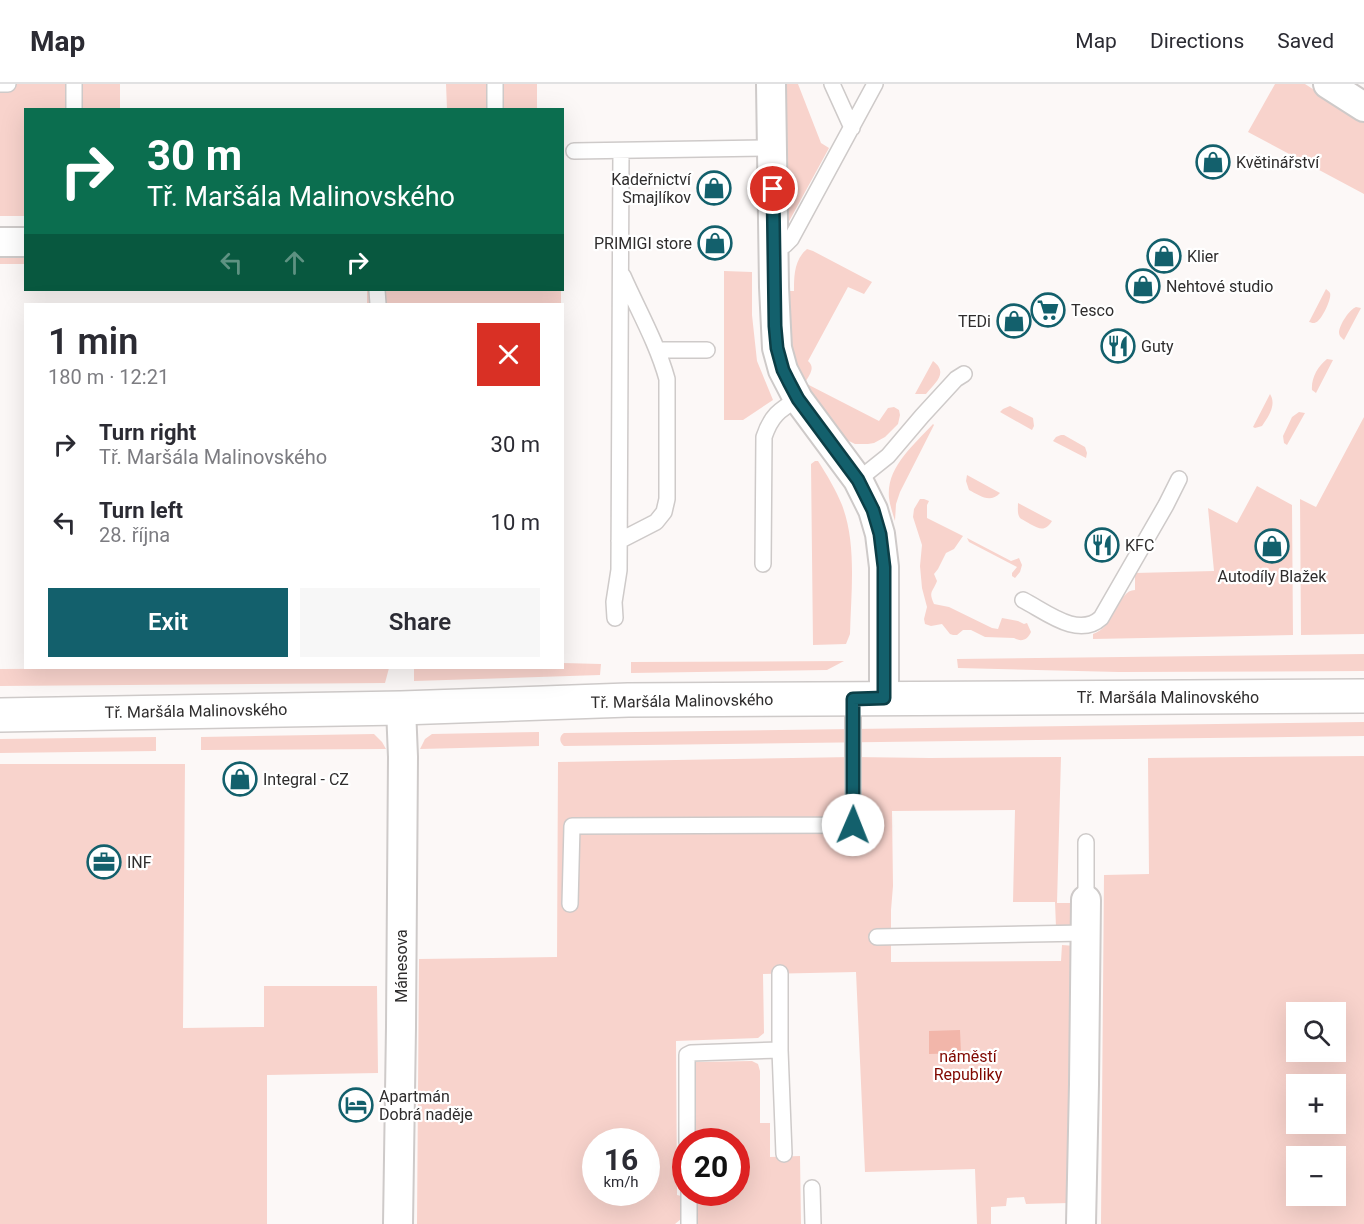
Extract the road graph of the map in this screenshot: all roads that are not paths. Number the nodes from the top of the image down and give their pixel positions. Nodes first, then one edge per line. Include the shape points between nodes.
1 (0, 84) edge
2 (8, 84) edge
3 (74, 84) edge
4 (495, 84) edge
5 (771, 84) edge
6 (832, 84) edge
7 (875, 84) edge
8 (1328, 84) edge
9 (1364, 107) edge
10 (74, 108) edge
11 (495, 108) edge
12 (852, 128) junction
13 (772, 148) junction
14 (574, 151) dead end
15 (621, 151) junction
16 (0, 242) edge
17 (24, 242) edge
18 (773, 250) junction
19 (620, 270) junction
20 (657, 350) junction
21 (706, 350) dead end
22 (963, 374) dead end
23 (798, 399) junction
24 (1179, 479) dead end
25 (858, 480) junction
26 (619, 541) junction
27 (763, 564) dead end
28 (1023, 600) dead end
29 (615, 618) dead end
30 (1364, 696) edge
31 (868, 698) junction
32 (401, 708) junction
33 (0, 714) edge
34 (1086, 842) dead end
35 (1086, 900) joint
36 (570, 904) dead end
37 (1086, 933) junction
38 (877, 937) dead end
39 (780, 973) dead end
40 (780, 1050) junction
41 (687, 1128) edge
42 (784, 1154) dead end
43 (812, 1188) dead end
44 (688, 1206) edge
45 (398, 1224) edge
46 (689, 1224) edge
47 (813, 1224) edge
48 (1081, 1224) edge

1 - 2 lane
3 - 10 lane
4 - 11 lane
5 - 13 street
6 - 12 lane
7 - 12 lane
8 - 9 street
12 - 18 lane via 791,240
13 - 15 lane
13 - 18 street
14 - 15 lane
15 - 19 lane
16 - 17 street
18 - 23 street via 777,348
19 - 20 lane
19 - 26 lane
20 - 21 lane
20 - 26 lane via 667,379 667,499 656,522
22 - 25 lane via 888,456
23 - 25 street
23 - 27 lane via 776,413 764,437
24 - 28 lane via 1096,622 1089,625 1062,621
25 - 31 street via 873,510 883,548
26 - 29 lane
30 - 31 main road, Tř. Maršála Malinovského
31 - 32 main road, Tř. Maršála Malinovského via 628,700
31 - 36 lane via 853,825 572,826
32 - 33 main road, Tř. Maršála Malinovského
32 - 45 street, Mánesova
34 - 35 lane
35 - 37 street
37 - 38 lane
37 - 48 street
39 - 40 lane
40 - 41 lane via 689,1054
40 - 42 lane
43 - 47 lane
44 - 46 lane

